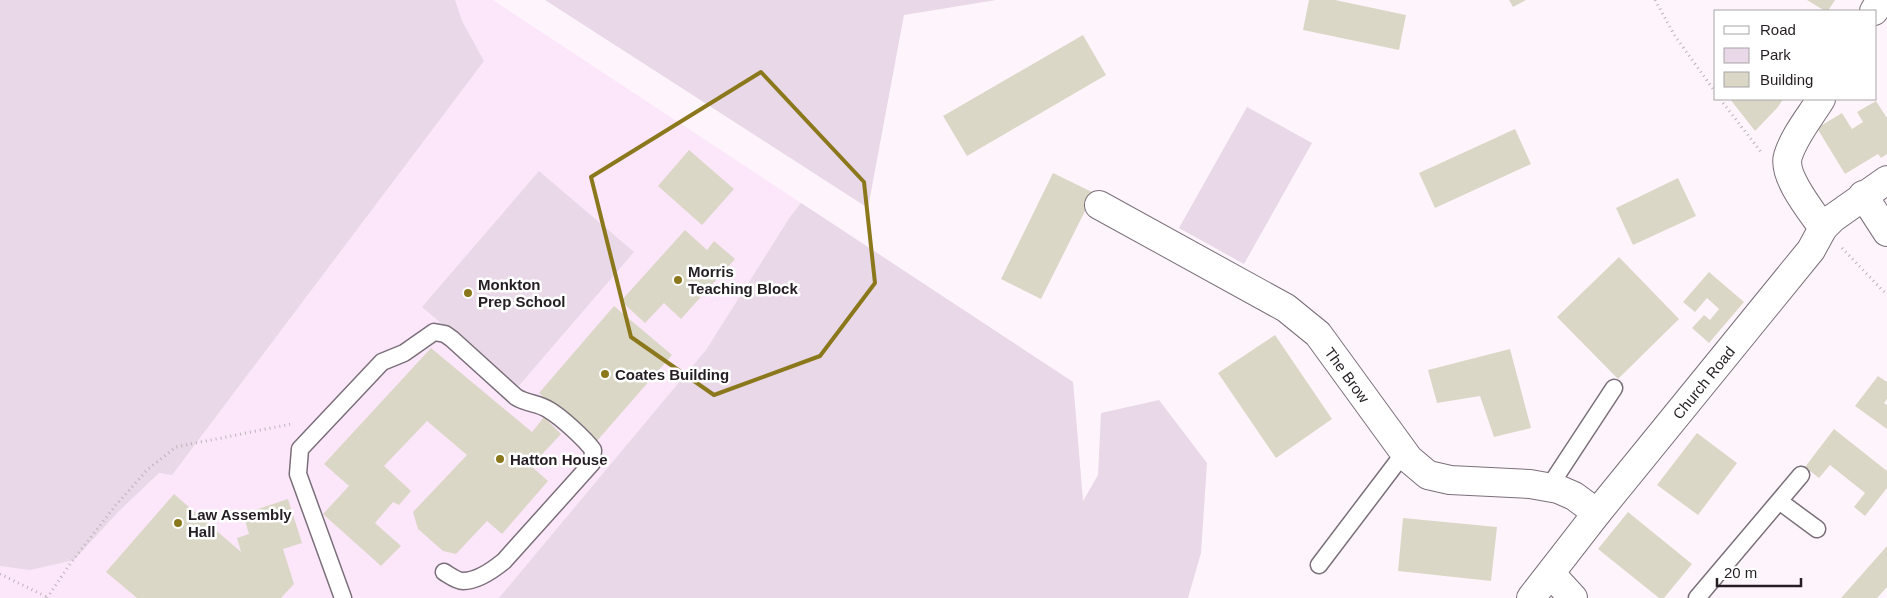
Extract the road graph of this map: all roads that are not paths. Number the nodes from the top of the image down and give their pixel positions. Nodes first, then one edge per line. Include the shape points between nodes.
1 (1820, 100) edge
2 (1887, 180) edge
3 (1864, 195) junction
4 (1099, 205) dead end
5 (1823, 228) junction
6 (1887, 232) edge
7 (1614, 388) dead end
8 (1404, 453) junction
9 (1801, 475) dead end
10 (1549, 487) junction
11 (1779, 501) junction
12 (1597, 513) junction
13 (1817, 529) dead end
14 (1319, 565) dead end
15 (444, 572) dead end
16 (1551, 574) junction
17 (343, 598) edge
18 (1531, 598) edge
19 (1573, 598) edge
20 (1697, 598) edge

1 - 5 street via 1787,158 1790,176
2 - 3 street, Church Road
3 - 5 street, Church Road
3 - 6 street
4 - 8 street, The Brow via 1286,308 1318,334
5 - 12 street, Church Road via 1811,250
7 - 10 lane
8 - 10 street, The Brow via 1428,475
8 - 14 lane
9 - 11 lane
10 - 12 street, The Brow via 1574,496
11 - 13 lane
11 - 20 lane
12 - 16 street, Church Road
15 - 17 lane via 462,581 482,576 504,561 592,463 593,450 550,410 516,397 452,339 438,332 382,362 300,449 298,474
16 - 18 street, Church Road
16 - 19 street

